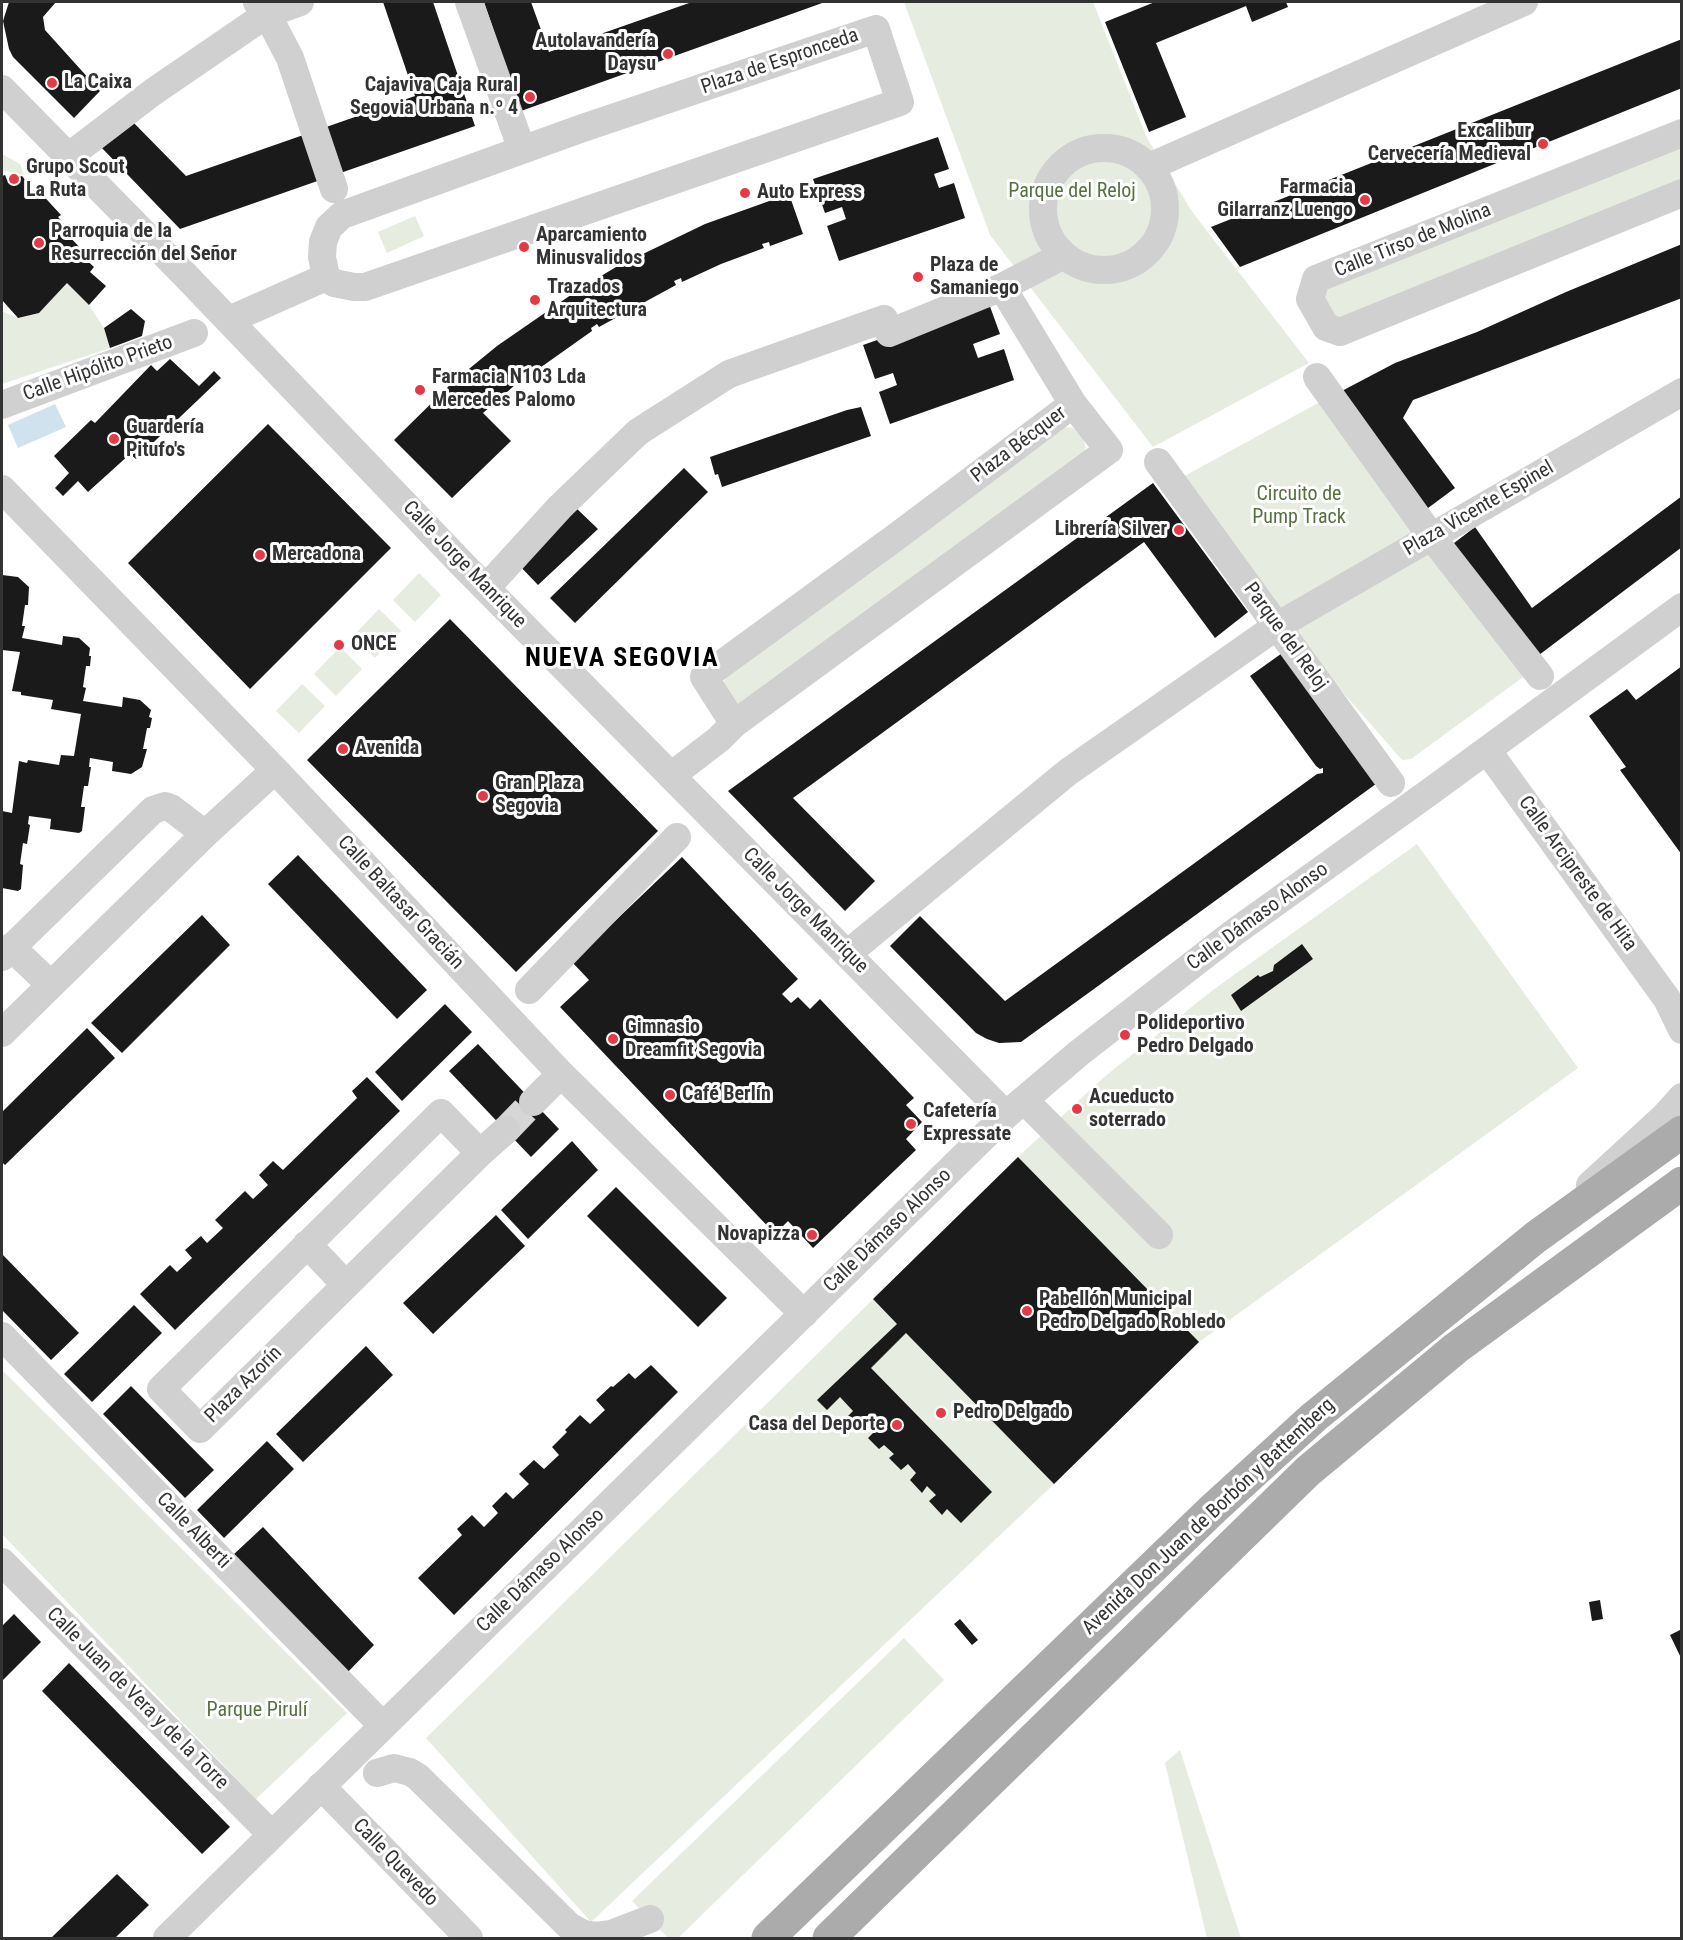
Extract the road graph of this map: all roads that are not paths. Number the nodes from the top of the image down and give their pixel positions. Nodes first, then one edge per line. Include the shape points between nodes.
1 (300, 2) edge
2 (469, 2) edge
3 (1524, 2) edge
4 (262, 8) edge
5 (2, 89) edge
6 (1682, 133) edge
7 (522, 150) junction
8 (68, 157) junction
9 (1149, 167) junction
10 (334, 189) dead end
11 (1682, 193) edge
12 (1064, 255) junction
13 (326, 277) junction
14 (1002, 287) junction
15 (229, 320) junction
16 (194, 333) dead end
17 (1317, 377) dead end
18 (1682, 392) edge
19 (1073, 404) junction
20 (2, 405) edge
21 (1158, 462) dead end
22 (2, 489) edge
23 (1431, 536) junction
24 (486, 588) junction
25 (1682, 607) edge
26 (1277, 626) junction
27 (1540, 676) dead end
28 (734, 724) junction
29 (1487, 750) junction
30 (275, 770) junction
31 (671, 776) junction
32 (1391, 783) dead end
33 (205, 834) junction
34 (677, 837) dead end
35 (6, 952) edge
36 (846, 954) junction
37 (51, 985) junction
38 (529, 990) dead end
39 (1674, 1004) edge
40 (1682, 1030) edge
41 (2, 1033) edge
42 (561, 1074) junction
43 (1682, 1097) edge
44 (533, 1102) tunnel mouth
45 (1015, 1107) junction
46 (506, 1130) tunnel mouth
47 (1682, 1132) edge
48 (480, 1153) junction
49 (1682, 1183) edge
50 (1159, 1235) dead end
51 (1536, 1237) junction
52 (307, 1244) junction
53 (346, 1285) junction
54 (804, 1314) junction
55 (2, 1336) edge
56 (2, 1562) edge
57 (383, 1726) junction
58 (377, 1773) dead end
59 (321, 1786) junction
60 (272, 1835) junction
61 (650, 1919) dead end
62 (771, 1935) edge
63 (166, 1938) edge
64 (469, 1938) edge
65 (829, 1938) edge

1 - 4 street
2 - 7 street
3 - 9 street
4 - 8 street
4 - 10 street via 290,58
5 - 8 street, Calle Jorge Manrique
6 - 11 street, Calle Tirso de Molina via 1316,279 1310,299 1326,327 1340,332
7 - 13 street, Plaza de Espronceda via 342,215 329,227 323,242
7 - 13 street, Plaza de Espronceda via 876,29 900,102 365,287 334,283
8 - 15 street, Calle Jorge Manrique
9 - 12 street via 1164,194 1165,214 1151,249 1118,269 1081,266
9 - 12 street via 1117,149 1099,148 1066,162 1053,176 1043,209 1053,242
12 - 14 street
13 - 15 street
14 - 19 street
14 - 24 street via 889,333 884,319 729,374 638,432 560,507
15 - 24 street, Calle Jorge Manrique
16 - 20 street, Calle Hipólito Prieto
17 - 23 street
18 - 23 street, Plaza Vicente Espinel
19 - 28 street, Plaza Bécquer via 704,677
19 - 28 street, Plaza Bécquer via 1109,450
21 - 26 street, Parque del Reloj
22 - 30 street, Calle Baltasar Gracián
23 - 26 street, Plaza Vicente Espinel
23 - 27 street
24 - 31 street, Calle Jorge Manrique
25 - 29 street, Calle Dámaso Alonso
26 - 32 street, Parque del Reloj
26 - 36 street, Plaza Vicente Espinel via 1068,772
28 - 31 street, Plaza Bécquer
29 - 39 street, Calle Arcipreste de Hita
29 - 45 street, Calle Dámaso Alonso via 1232,934
30 - 33 street
30 - 42 street, Calle Baltasar Gracián
31 - 36 street, Calle Jorge Manrique
33 - 35 street via 171,808 153,810
33 - 37 street
34 - 38 street
35 - 37 street
36 - 45 street, Calle Jorge Manrique
37 - 41 street
39 - 40 street, Calle Arcipreste de Hita
42 - 44 street
42 - 54 street, Calle Baltasar Gracián
43 - 51 street
45 - 50 street, Calle Jorge Manrique
45 - 54 street, Calle Dámaso Alonso
46 - 48 street, Plaza Azorín
47 - 51 main road, Avenida Don Juan de Borbón y Battemberg
48 - 52 street, Plaza Azorín via 441,1113
48 - 53 street, Plaza Azorín
49 - 65 main road, Avenida Don Juan de Borbón y Battemberg via 1456,1348 1308,1471
51 - 62 main road, Avenida Don Juan de Borbón y Battemberg via 1292,1436
52 - 53 street
52 - 53 street, Plaza Azorín via 161,1389 200,1429
54 - 57 street, Calle Dámaso Alonso
55 - 57 street, Calle Alberti
56 - 60 street, Calle Juan de Vera y de la Torre
57 - 59 street, Calle Dámaso Alonso
58 - 61 street via 394,1768 418,1777 569,1926 596,1936
59 - 60 street, Calle Dámaso Alonso
59 - 64 street, Calle Quevedo
60 - 63 street, Calle Dámaso Alonso

